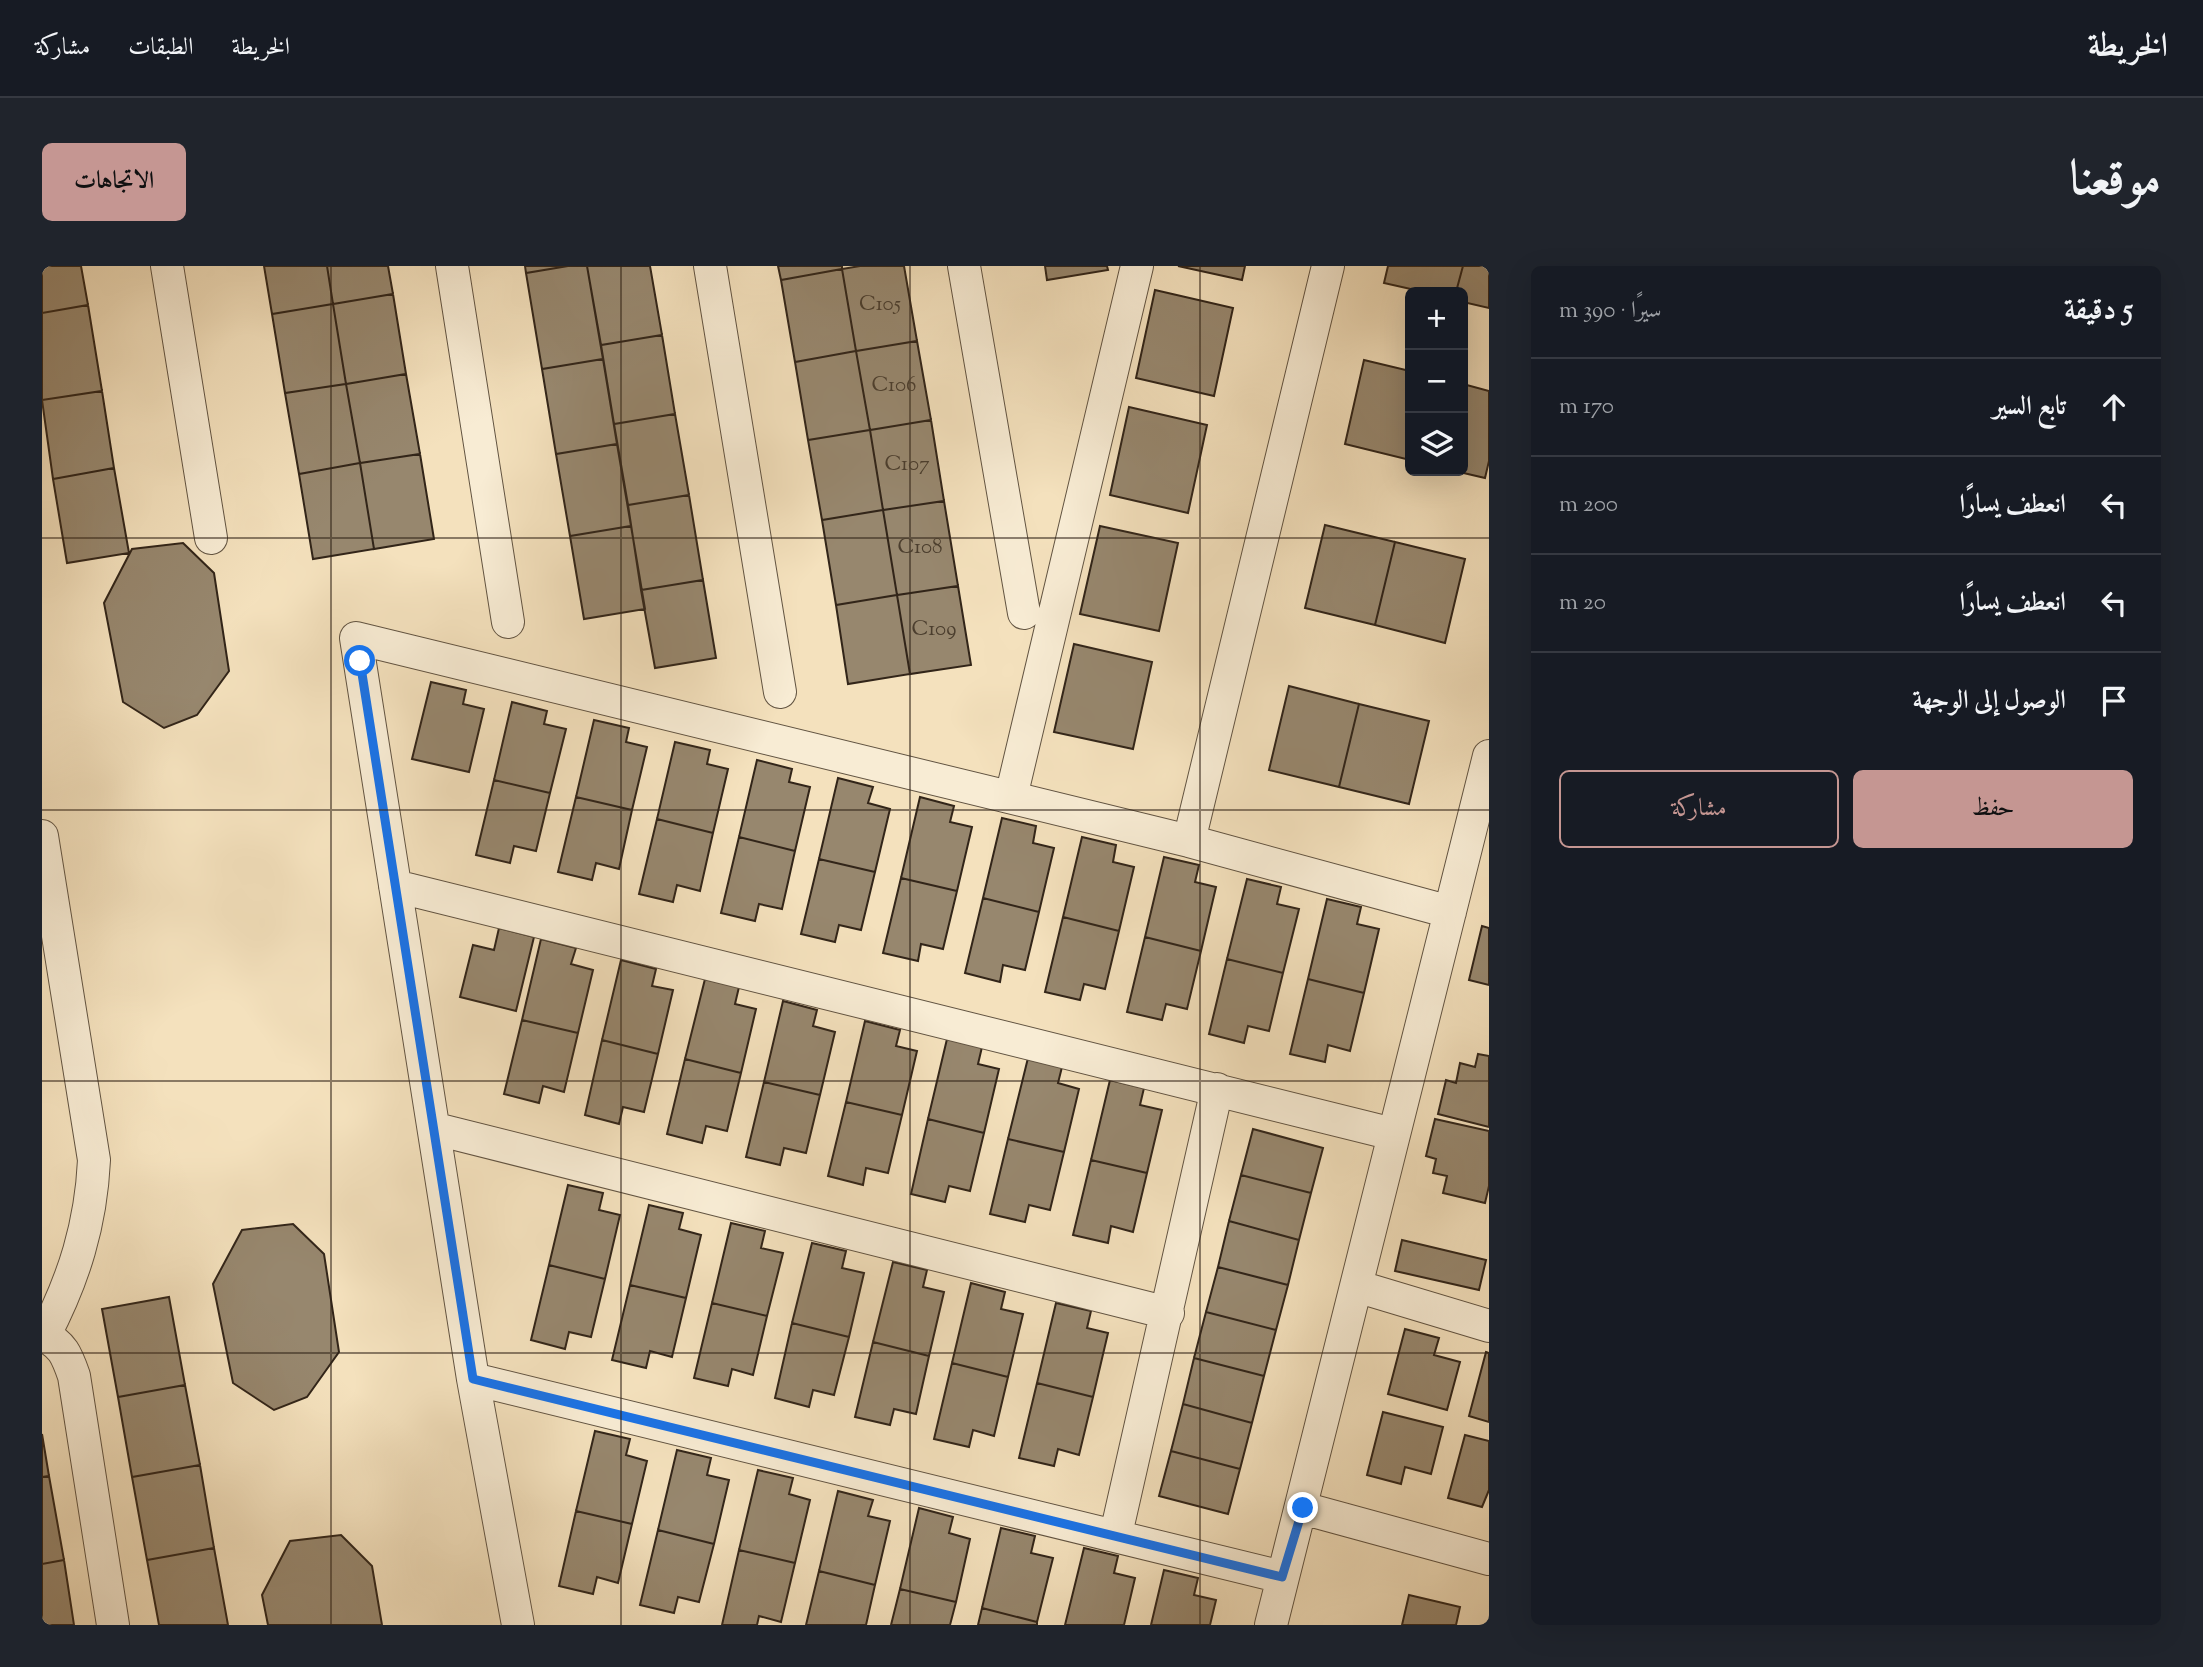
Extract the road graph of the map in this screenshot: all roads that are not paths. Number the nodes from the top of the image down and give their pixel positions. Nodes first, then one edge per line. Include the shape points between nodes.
1 (167, 266) edge
2 (452, 266) edge
3 (710, 266) edge
4 (964, 266) edge
5 (1137, 266) edge
6 (1328, 266) edge
7 (211, 538) dead end
8 (1024, 613) dead end
9 (509, 622) dead end
10 (780, 692) dead end
11 (1489, 756) edge
12 (1011, 797) junction
13 (42, 836) edge
14 (1189, 841) junction
15 (395, 886) junction
16 (1450, 912) junction
17 (1217, 1089) junction
18 (436, 1129) junction
19 (1393, 1133) junction
20 (1356, 1286) junction
21 (1168, 1313) junction
22 (1489, 1326) edge
23 (43, 1335) edge
24 (473, 1379) junction
25 (1303, 1508) junction
26 (1116, 1534) junction
27 (1489, 1559) edge
28 (1282, 1577) junction
29 (113, 1625) edge
30 (518, 1625) edge
31 (1271, 1625) edge

1 - 7 street
2 - 9 street
3 - 10 street
4 - 8 street
5 - 12 street
6 - 14 street
11 - 16 street
12 - 14 street
12 - 15 street via 356,638
13 - 23 street via 94,1160 80,1251
14 - 16 street
15 - 17 street
15 - 18 street
16 - 19 street
17 - 19 street
17 - 21 street
18 - 21 street
18 - 24 street
19 - 20 street
20 - 22 street
20 - 25 street
21 - 26 street
23 - 29 street via 66,1353 74,1376
24 - 26 street
24 - 30 street
25 - 27 street
25 - 28 street
26 - 28 street
28 - 31 street

